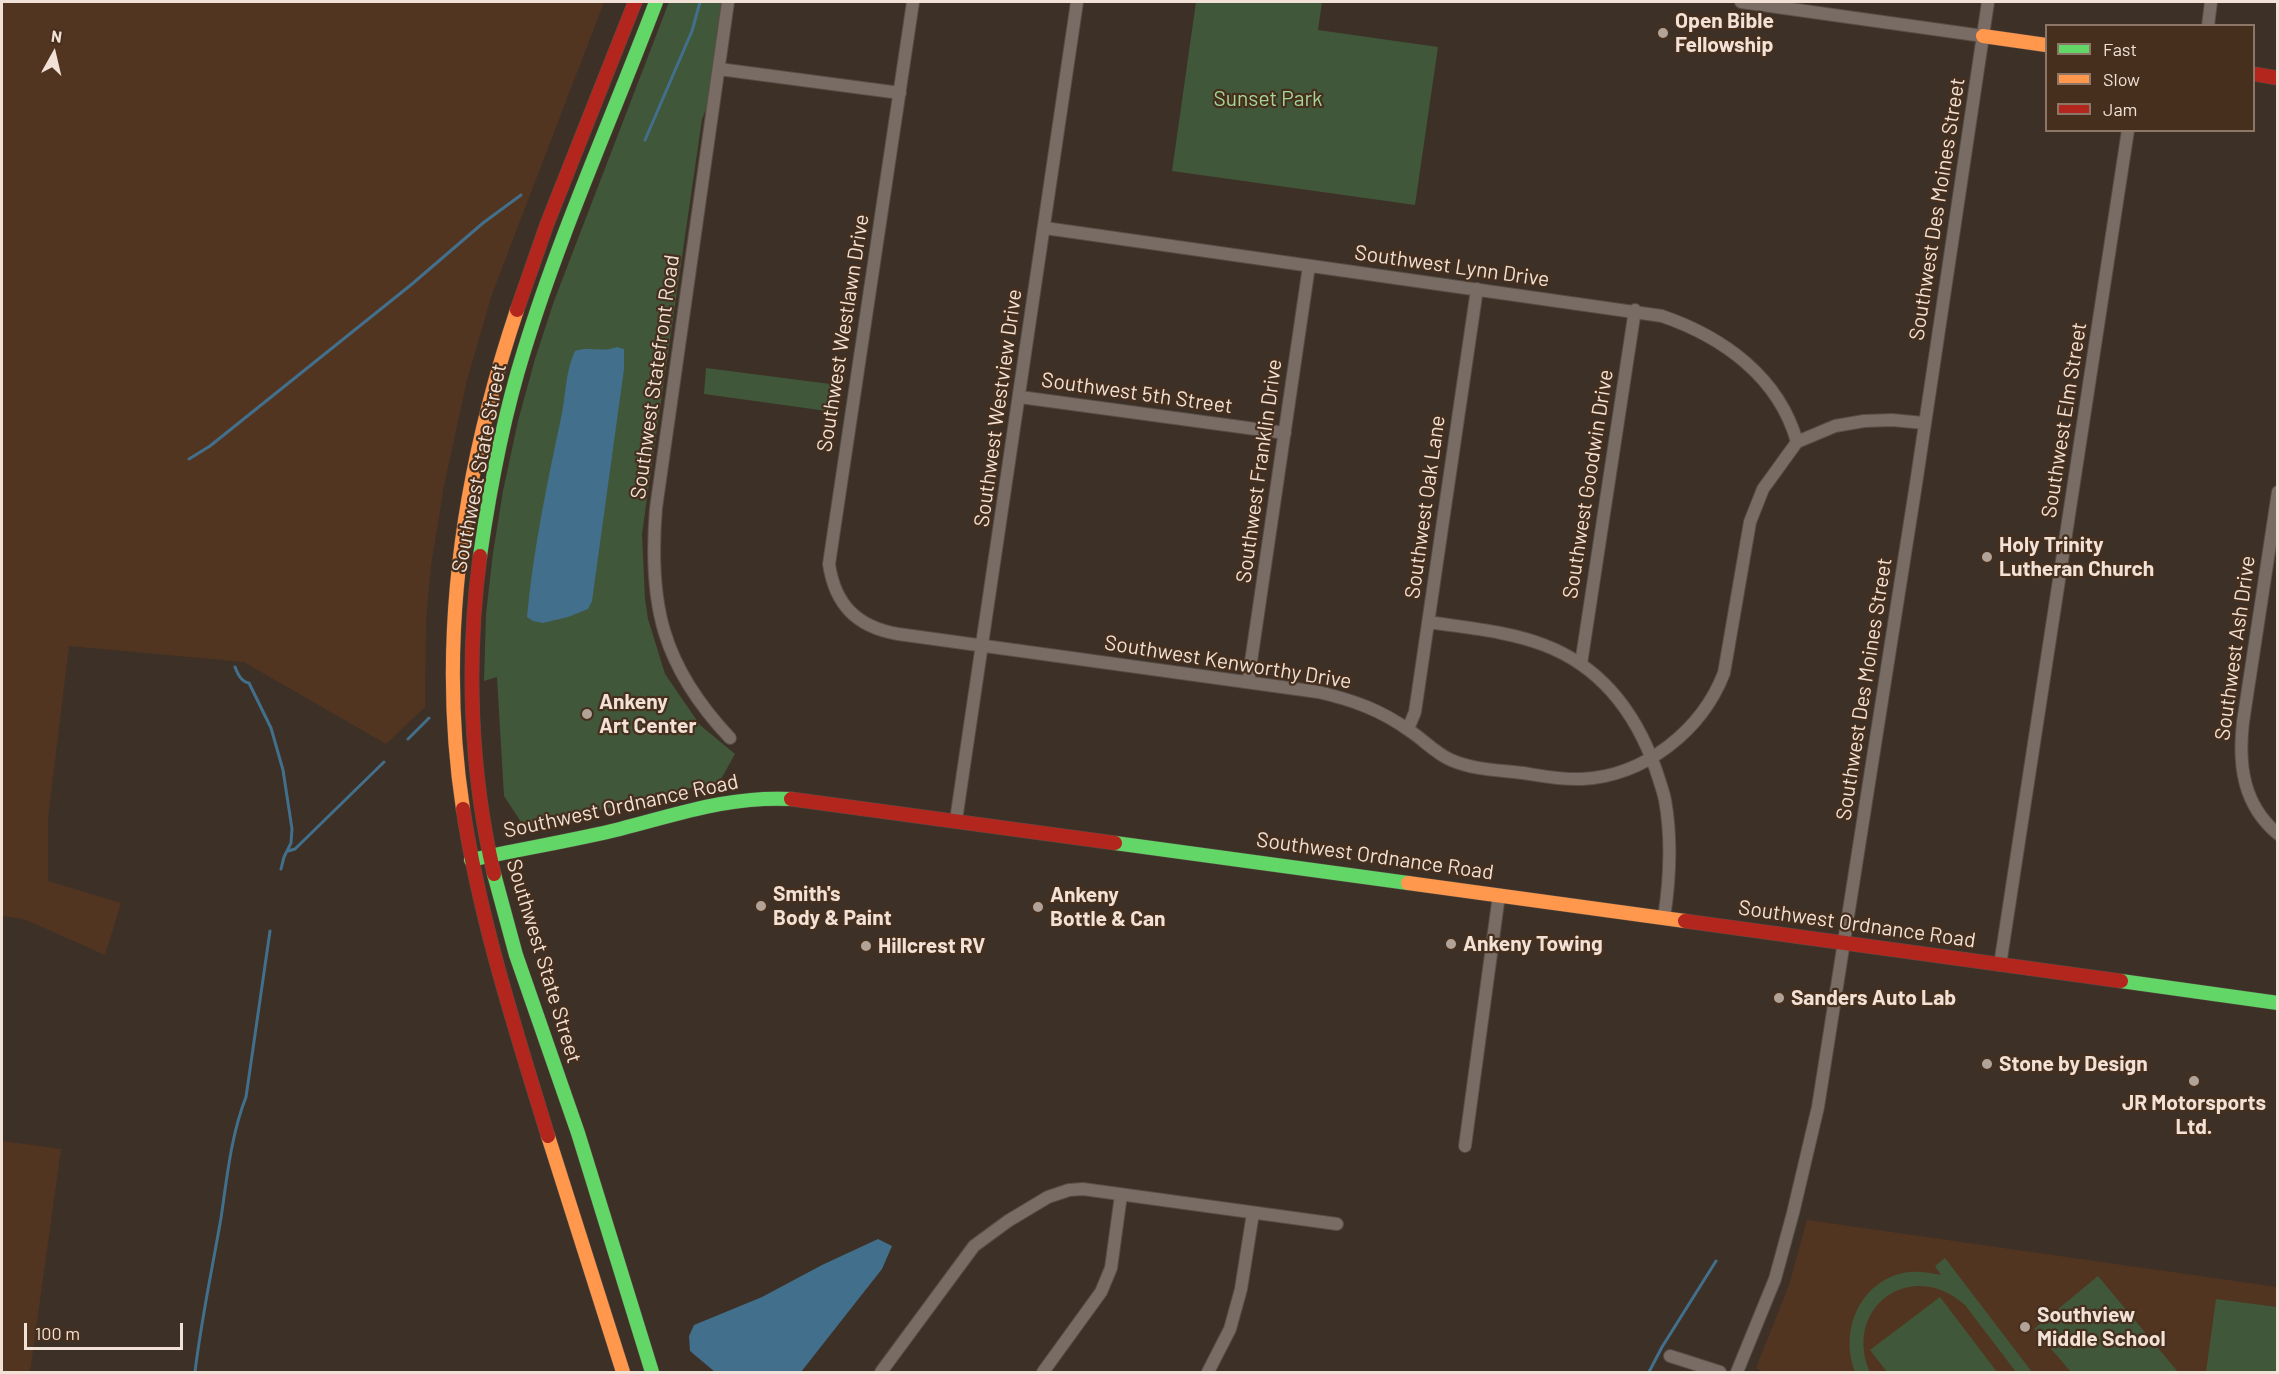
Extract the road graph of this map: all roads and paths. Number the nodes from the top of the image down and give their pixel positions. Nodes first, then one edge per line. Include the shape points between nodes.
1 (635, 2) edge
2 (656, 2) edge
3 (728, 2) edge
4 (913, 2) edge
5 (1077, 2) edge
6 (1741, 2) edge
7 (1988, 2) edge
8 (2211, 2) edge
9 (2208, 24) edge
10 (1983, 36) junction
11 (2045, 45) edge
12 (719, 69) junction
13 (2255, 74) edge
14 (2277, 78) edge
15 (900, 93) junction
16 (2128, 132) edge
17 (1045, 228) junction
18 (1309, 266) junction
19 (1477, 289) junction
20 (1635, 310) junction
21 (1020, 397) junction
22 (1924, 423) junction
23 (1285, 433) junction
24 (1797, 442) junction
25 (2277, 492) edge
26 (1428, 622) junction
27 (898, 634) joint
28 (983, 646) junction
29 (1581, 664) junction
30 (1248, 682) junction
31 (1408, 729) junction
32 (730, 738) dead end
33 (1651, 757) junction
34 (956, 820) junction
35 (2277, 834) edge
36 (489, 856) junction
37 (471, 860) junction
38 (1499, 895) junction
39 (1664, 918) junction
40 (1845, 944) junction
41 (2000, 965) junction
42 (2277, 1003) edge
43 (1465, 1146) dead end
44 (1121, 1195) junction
45 (1252, 1213) junction
46 (1337, 1224) dead end
47 (1670, 1356) dead end
48 (623, 1372) edge
49 (652, 1372) edge
50 (880, 1372) edge
51 (1043, 1372) edge
52 (1208, 1372) edge
53 (1720, 1372) edge
54 (1737, 1372) edge

1 - 37 main road, Southwest State Street via 524,288 477,454 461,544 453,664 455,749
2 - 36 main road, Southwest State Street via 540,301 511,399 485,522 471,690 474,757
3 - 12 street, Southwest Statefront Road
4 - 15 street, Southwest Westlawn Drive
5 - 17 street, Southwest Westview Drive
6 - 10 street
7 - 10 street, Southwest Des Moines Street
8 - 9 street
10 - 11 main road
10 - 22 street, Southwest Des Moines Street
12 - 15 street
12 - 32 street, Southwest Statefront Road via 656,508 653,555 656,600 669,649 698,701
13 - 14 main road
15 - 27 street, Southwest Westlawn Drive via 829,564 837,594 850,612 869,626
16 - 41 street, Southwest Elm Street
17 - 18 street, Southwest Lynn Drive
17 - 21 street, Southwest Westview Drive
18 - 19 street, Southwest Lynn Drive
18 - 23 street, Southwest Franklin Drive
19 - 20 street, Southwest Lynn Drive
19 - 26 street, Southwest Oak Lane
20 - 24 street, Southwest Lynn Drive via 1684,324 1727,346 1768,387 1793,426
20 - 29 street, Southwest Goodwin Drive
21 - 23 street, Southwest 5th Street
21 - 28 street, Southwest Westview Drive
22 - 24 street via 1864,421 1835,426
22 - 40 street, Southwest Des Moines Street
23 - 30 street, Southwest Franklin Drive
24 - 33 street, Southwest Kenworthy Drive via 1763,489 1750,522 1730,643 1718,687 1703,713 1683,735
25 - 35 street, Southwest Ash Drive via 2240,745 2248,792 2261,818
26 - 29 street via 1529,639
26 - 31 street, Southwest Oak Lane via 1415,712
27 - 28 street, Southwest Kenworthy Drive
28 - 30 street, Southwest Kenworthy Drive
28 - 34 street, Southwest Westview Drive
29 - 33 street via 1625,706
30 - 31 street, Southwest Kenworthy Drive via 1349,699
31 - 33 street, Southwest Kenworthy Drive via 1429,747 1459,762 1549,777 1606,776
33 - 39 street via 1665,798 1668,822 1669,882
34 - 36 main road, Southwest Ordnance Road via 819,800 759,798 700,806 603,833
34 - 38 main road, Southwest Ordnance Road
36 - 37 main road, Southwest Ordnance Road
36 - 49 main road, Southwest State Street via 506,924 566,1096
37 - 48 main road, Southwest State Street via 529,1069
38 - 39 main road, Southwest Ordnance Road
38 - 43 street
39 - 40 main road, Southwest Ordnance Road
40 - 41 main road, Southwest Ordnance Road
40 - 54 street, Southwest Des Moines Street via 1818,1107 1793,1212 1774,1279
41 - 42 main road, Southwest Ordnance Road
44 - 45 street
44 - 50 street via 1069,1190 1048,1197 1008,1221 974,1246
44 - 51 street via 1111,1268 1101,1292
45 - 46 street
45 - 52 street via 1241,1289 1230,1329
47 - 53 street

